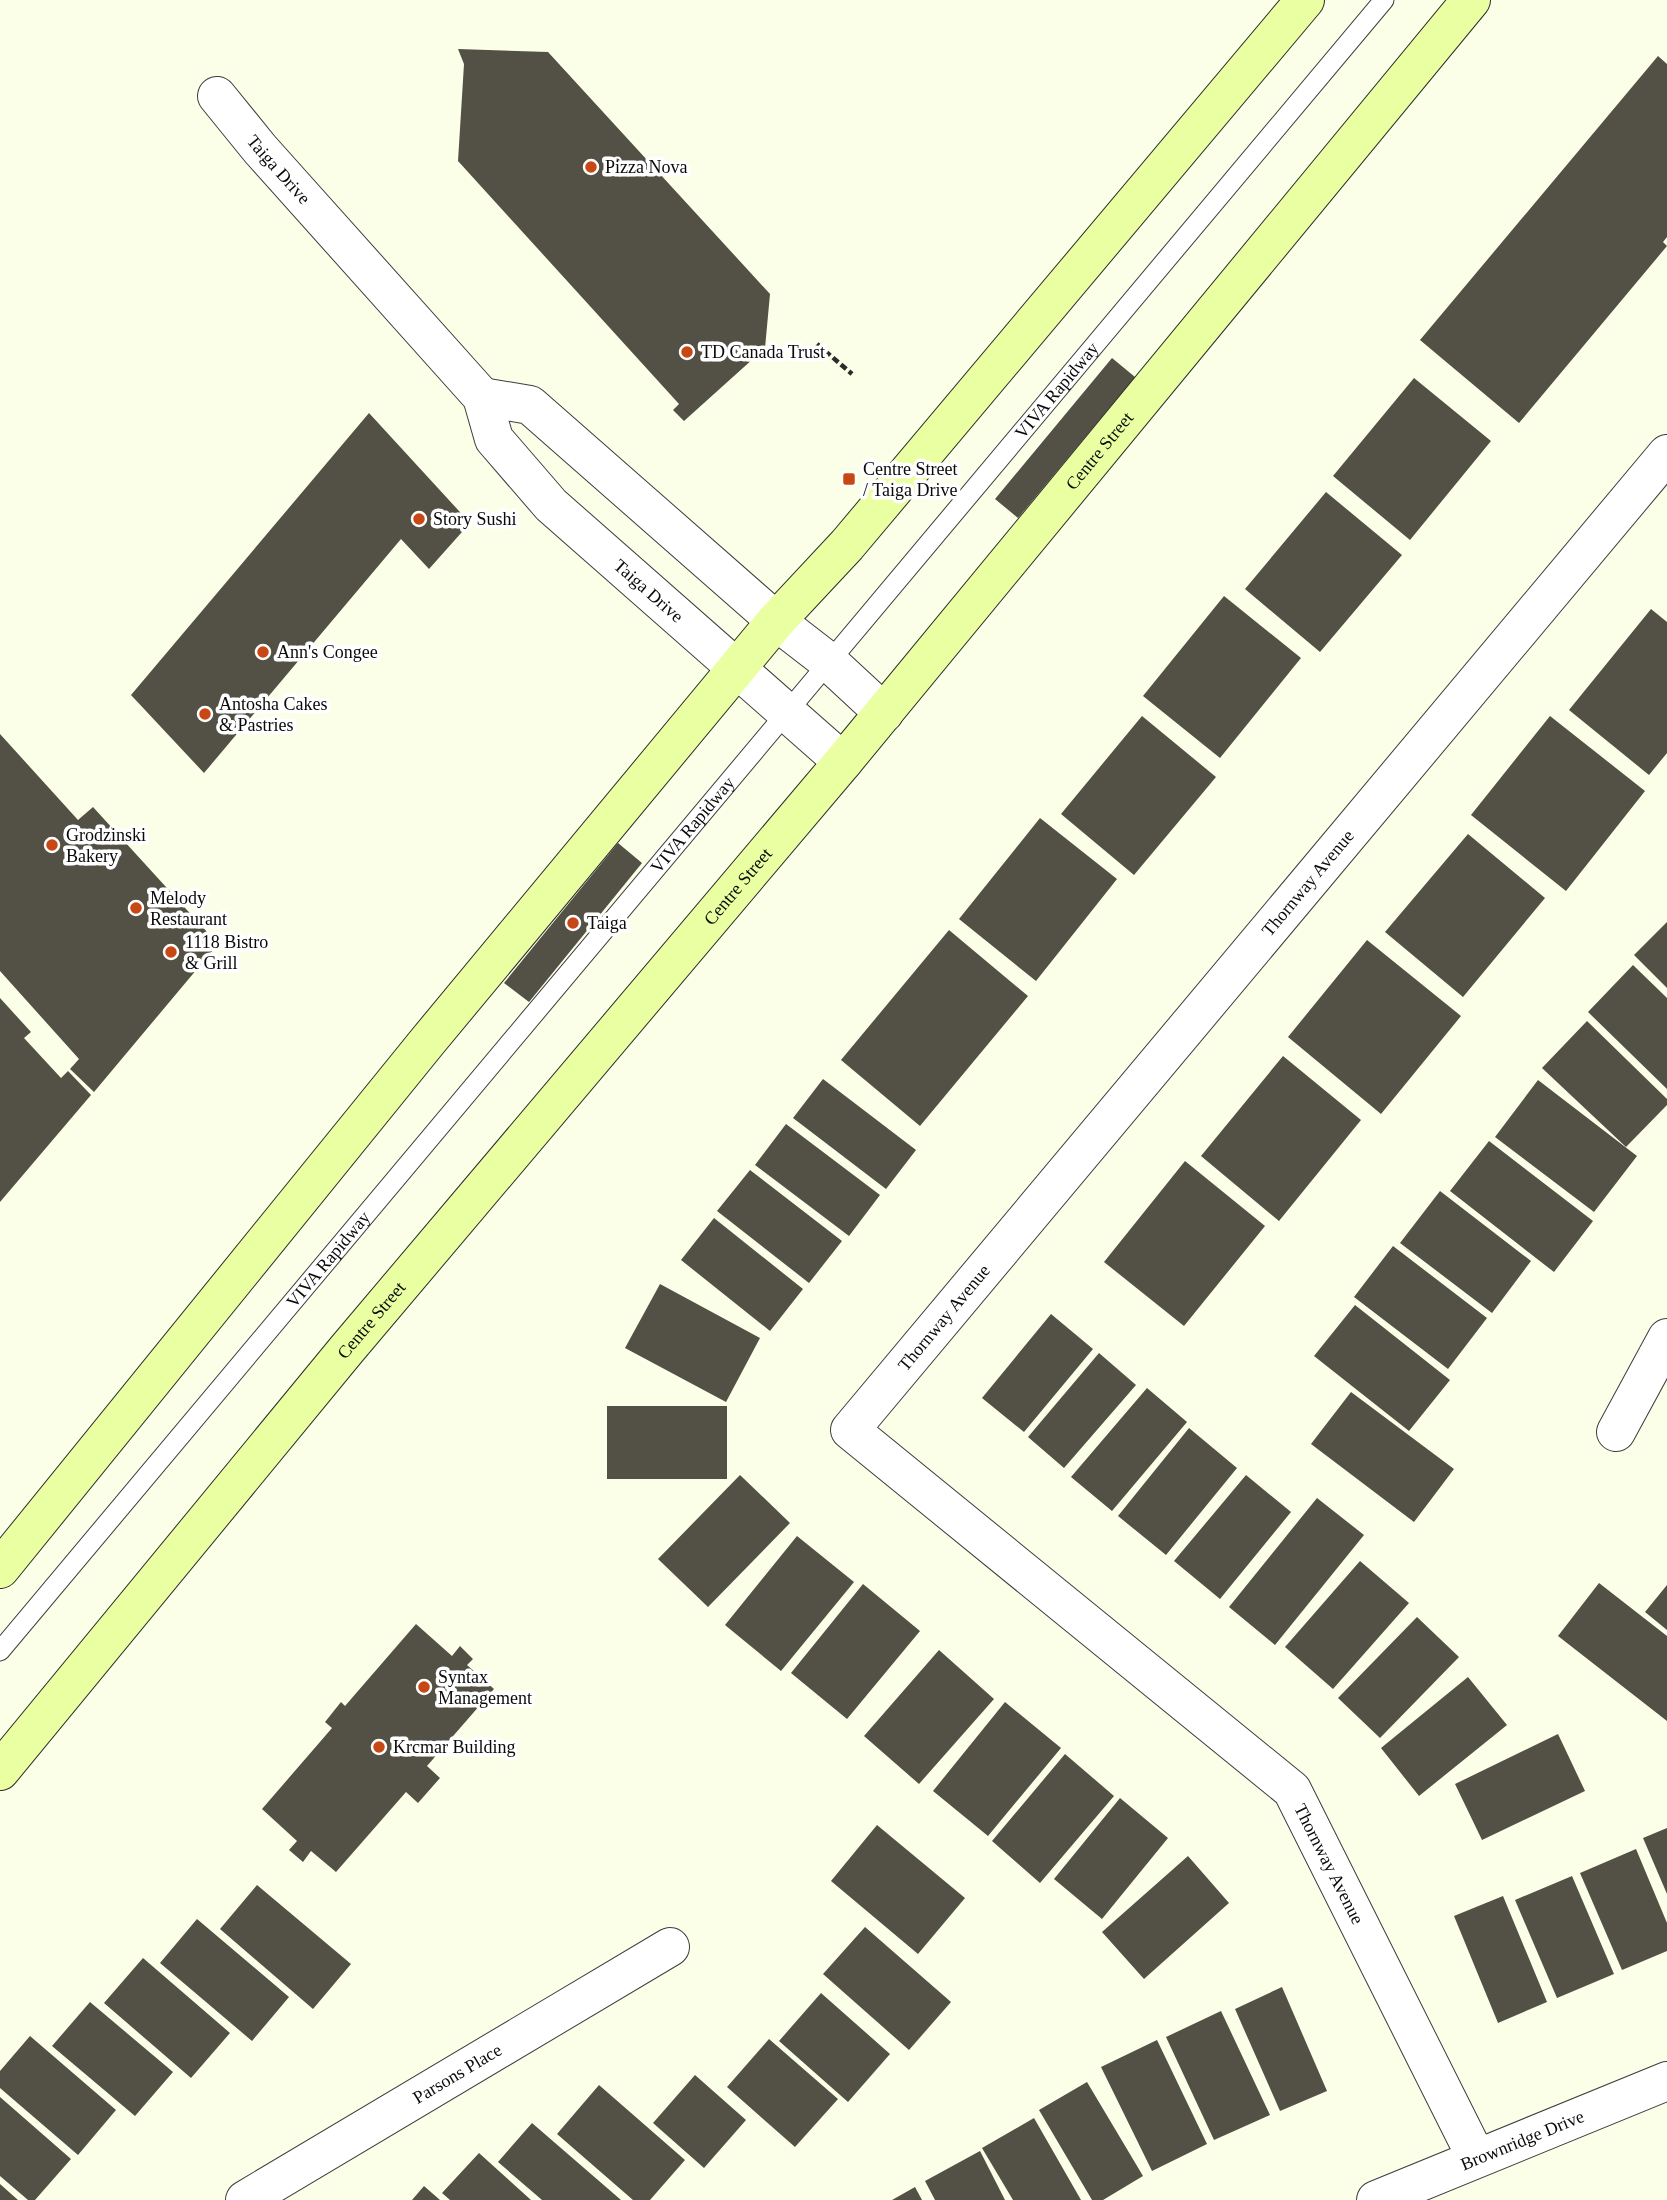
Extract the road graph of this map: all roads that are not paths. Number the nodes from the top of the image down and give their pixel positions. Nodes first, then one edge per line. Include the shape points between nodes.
1 (1305, 0) edge
2 (1384, 0) edge
3 (1471, 0) edge
4 (217, 96) dead end
5 (482, 397) junction
6 (1667, 454) edge
7 (776, 621) junction
8 (829, 662) junction
9 (736, 668) junction
10 (787, 713) junction
11 (884, 713) junction
12 (843, 762) junction
13 (1667, 1338) edge
14 (1616, 1433) dead end
15 (0, 1569) edge
16 (0, 1651) edge
17 (0, 1771) edge
18 (670, 1947) dead end
19 (1667, 2081) edge
20 (1476, 2157) junction
21 (246, 2200) edge
22 (1376, 2200) edge

1 - 7 main road via 847,545
2 - 8 lane, VIVA Rapidway
3 - 11 main road, Centre Street
4 - 5 street, Taiga Drive
5 - 7 street via 530,405
5 - 9 street, Taiga Drive via 494,439 551,505
6 - 20 street, Thornway Avenue via 850,1430 1292,1790
7 - 8 street
7 - 9 main road
8 - 10 lane, VIVA Rapidway
8 - 11 street
9 - 10 street, Taiga Drive
9 - 15 main road
10 - 12 street, Taiga Drive
10 - 16 lane, VIVA Rapidway
11 - 12 main road, Centre Street
12 - 17 main road, Centre Street via 347,1349
13 - 14 street
18 - 21 street, Parsons Place
19 - 20 street, Brownridge Drive
20 - 22 street, Brownridge Drive

